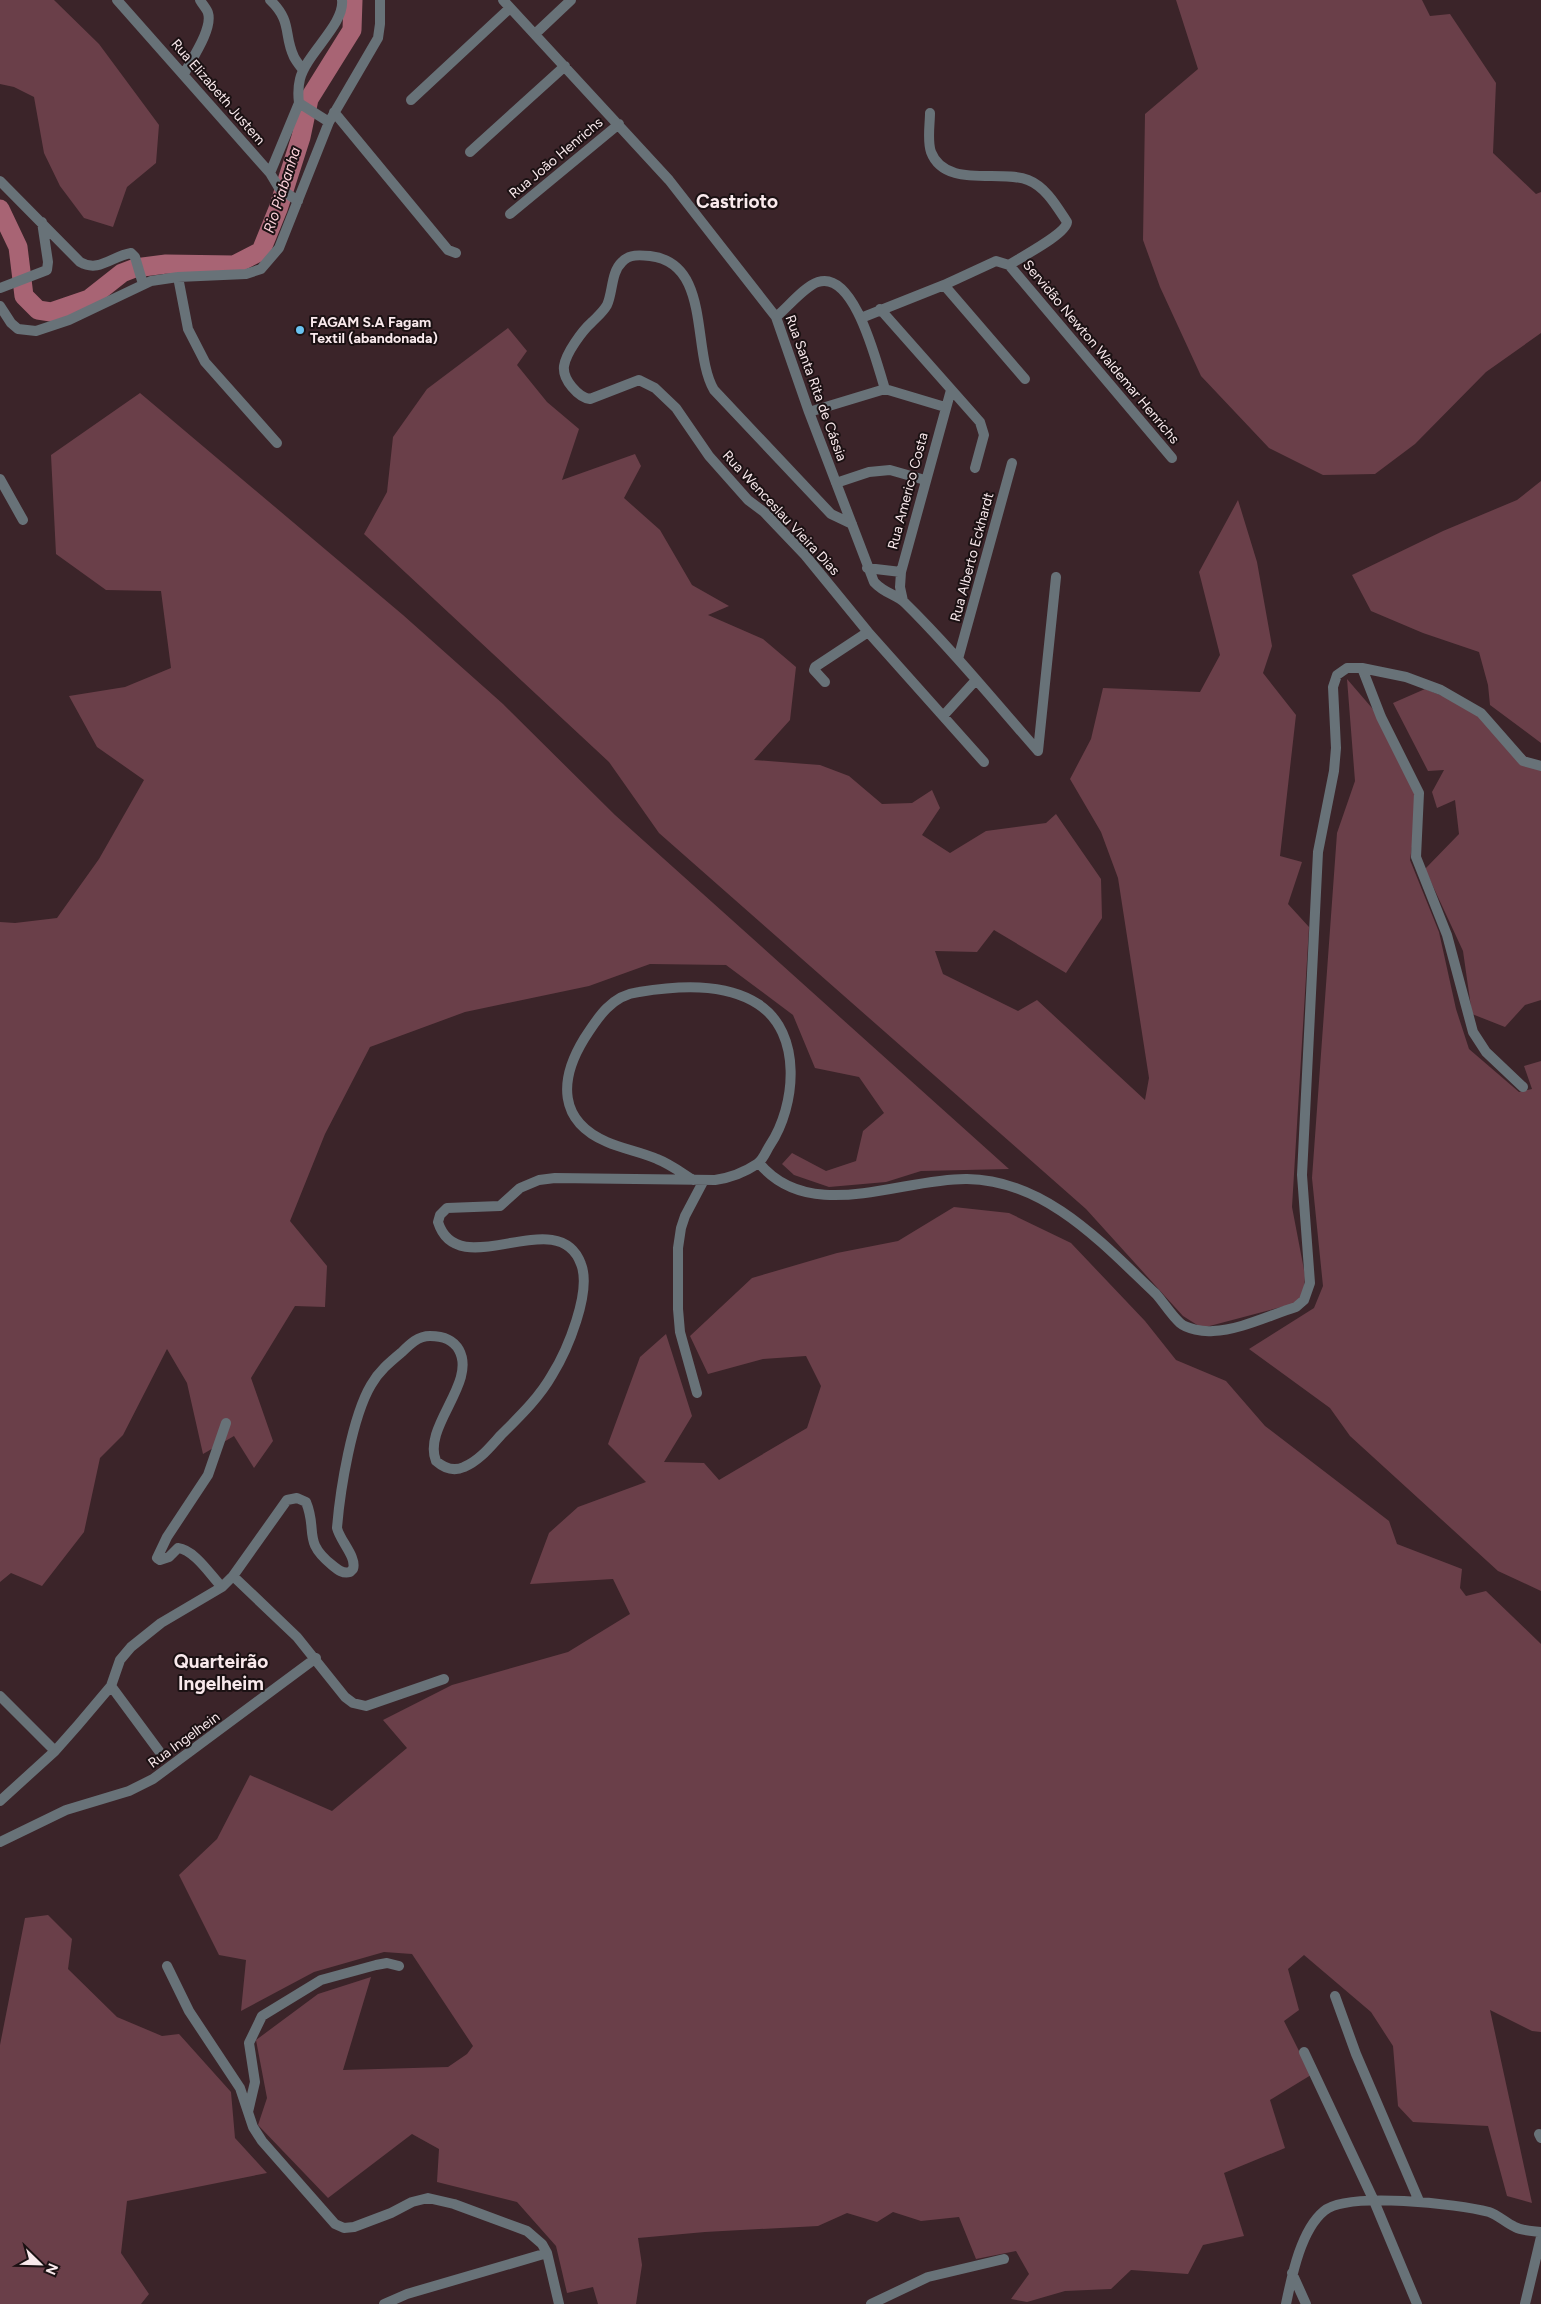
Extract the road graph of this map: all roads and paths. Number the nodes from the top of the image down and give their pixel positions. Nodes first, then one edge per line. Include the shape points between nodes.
1 (117, 0) edge
2 (200, 0) edge
3 (270, 0) edge
4 (342, 0) edge
5 (380, 0) edge
6 (571, 0) edge
7 (507, 4) edge
8 (535, 34) junction
9 (565, 66) junction
10 (303, 70) junction
11 (184, 74) junction
12 (411, 100) dead end
13 (301, 105) junction
14 (930, 113) dead end
15 (329, 117) junction
16 (619, 124) junction
17 (470, 152) dead end
18 (270, 173) junction
19 (0, 181) edge
20 (293, 199) junction
21 (510, 214) dead end
22 (42, 222) junction
23 (456, 253) dead end
24 (1009, 265) junction
25 (178, 277) junction
26 (142, 279) junction
27 (944, 285) junction
28 (0, 288) edge
29 (0, 306) edge
30 (880, 309) junction
31 (776, 317) junction
32 (861, 318) junction
33 (1025, 379) dead end
34 (885, 389) junction
35 (951, 390) junction
36 (945, 407) junction
37 (809, 412) junction
38 (277, 443) dead end
39 (1172, 458) dead end
40 (1012, 463) dead end
41 (976, 468) dead end
42 (0, 479) edge
43 (925, 480) junction
44 (836, 483) junction
45 (23, 520) dead end
46 (852, 524) junction
47 (867, 568) junction
48 (901, 572) junction
49 (1056, 577) dead end
50 (904, 601) junction
51 (868, 632) junction
52 (958, 659) junction
53 (1362, 668) junction
54 (975, 680) junction
55 (825, 682) dead end
56 (944, 715) junction
57 (984, 762) dead end
58 (1541, 766) edge
59 (1523, 1087) dead end
60 (758, 1163) junction
61 (699, 1180) junction
62 (698, 1393) dead end
63 (226, 1423) dead end
64 (233, 1576) junction
65 (222, 1588) junction
66 (316, 1658) junction
67 (444, 1678) dead end
68 (111, 1686) junction
69 (0, 1696) edge
70 (55, 1751) junction
71 (159, 1751) dead end
72 (0, 1801) edge
73 (0, 1842) edge
74 (167, 1966) dead end
75 (399, 1966) dead end
76 (1335, 1996) dead end
77 (1304, 2052) dead end
78 (248, 2112) junction
79 (1419, 2201) junction
80 (1374, 2202) junction
81 (1541, 2232) edge
82 (1541, 2237) edge
83 (547, 2253) junction
84 (1004, 2259) dead end
85 (1292, 2273) junction
86 (384, 2304) edge
87 (559, 2304) edge
88 (871, 2304) edge
89 (1286, 2304) edge
90 (1306, 2304) edge
91 (1417, 2304) edge
92 (1524, 2304) edge

1 - 11 street, Rua Elizabeth Justem
2 - 11 street via 209,22
3 - 10 street via 286,21 294,56
4 - 10 street via 339,15
5 - 15 street via 378,38
6 - 8 street
7 - 8 street, Rua Santa Rita de Cássia
7 - 12 street
8 - 9 street, Rua Santa Rita de Cássia
9 - 16 street, Rua Santa Rita de Cássia
9 - 17 street
10 - 13 street via 298,91
11 - 18 street, Rua Elizabeth Justem
13 - 15 street
13 - 18 street
14 - 24 street via 931,151 939,164 949,171 965,175 1009,175 1030,180 1045,192 1067,222 1060,232
15 - 20 street
15 - 23 street via 448,250
16 - 21 street, Rua João Henrichs
16 - 31 street, Rua Santa Rita de Cássia via 669,180
18 - 20 street, Rua Elizabeth Justem via 278,188
19 - 22 street
20 - 25 street via 279,248 261,270 246,274
22 - 26 street via 76,259 87,266 97,267 129,253 135,257
22 - 28 street via 47,270
24 - 27 street via 996,261
24 - 39 street, Servidão Newton Waldemar Henrichs
25 - 26 street
25 - 38 street via 188,329 205,362
26 - 29 street via 68,320 36,331 18,329
27 - 30 street
27 - 33 street
30 - 32 street
30 - 35 street
31 - 32 street via 814,284 825,281 844,292
31 - 37 street, Rua Santa Rita de Cássia
32 - 34 street
34 - 36 street
34 - 37 street
35 - 36 street, Rua Americo Costa
35 - 41 street via 967,405 983,428
36 - 43 street, Rua Americo Costa
37 - 44 street, Rua Santa Rita de Cássia
40 - 52 street, Rua Alberto Eckhardt
42 - 45 street
43 - 44 street via 890,470 869,472
43 - 48 street, Rua Americo Costa
44 - 46 street, Rua Santa Rita de Cássia
46 - 47 street, Rua Santa Rita de Cássia
46 - 51 street, Rua Wenceslau Vieira Dias via 824,508 714,390 708,375 692,293 684,275 674,264 652,256 634,255 621,262 608,303 576,343 563,367 565,378 584,398 590,399 639,380 655,388 676,408 709,456 805,556
47 - 48 street
47 - 50 street, Rua Santa Rita de Cássia via 883,592
48 - 50 street, Rua Americo Costa via 900,587
49 - 54 street, Rua Santa Rita de Cássia via 1038,751
50 - 52 street, Rua Santa Rita de Cássia
51 - 55 street via 814,668
51 - 56 street, Rua Wenceslau Vieira Dias
52 - 54 street, Rua Santa Rita de Cássia
53 - 58 street via 1406,677 1441,690 1481,713 1523,761
53 - 59 street via 1381,717 1416,784 1419,804 1416,857 1447,935 1473,1032 1486,1052
53 - 60 street via 1345,668 1337,675 1333,687 1336,748 1332,792 1318,852 1302,1175 1310,1283 1304,1300 1296,1306 1226,1329 1212,1332 1187,1327 1079,1224 1028,1192 967,1179 887,1191 824,1194 793,1188 768,1174
54 - 56 street
56 - 57 street, Rua Wenceslau Vieira Dias
60 - 61 street via 727,1178
60 - 61 street via 774,1139 790,1094 788,1052 771,1017 758,1004 716,990 681,987 632,993 618,998 598,1016 569,1069 566,1098 570,1110 580,1126 606,1141 659,1159
61 - 62 street via 683,1222 678,1248 680,1332
61 - 64 street via 555,1178 520,1188 500,1206 447,1208 438,1222 446,1238 458,1244 486,1247 549,1238 577,1255 584,1279 581,1306 552,1375 531,1404 479,1458 464,1468 450,1469 436,1461 434,1448 463,1369 462,1357 448,1338 424,1336 418,1339 383,1368 371,1385 357,1419 337,1528 352,1558 353,1569 343,1572 317,1552 311,1537 306,1502 292,1498 268,1525
63 - 65 street via 208,1475 157,1558 166,1559 182,1548
64 - 65 street
64 - 66 street
65 - 68 street via 147,1632 120,1660
66 - 67 street via 345,1697 360,1706
66 - 73 street, Rua Ingelhein via 153,1780 129,1791 66,1810
68 - 70 street
68 - 71 street
69 - 70 street
70 - 72 street
74 - 78 street via 189,2011 240,2088
75 - 78 street via 387,1963 321,1980 262,2016 248,2043 255,2082
76 - 79 street via 1356,2054
77 - 80 street
78 - 83 street via 262,2141 335,2224 344,2228 428,2198 527,2230
79 - 80 street
79 - 81 street via 1489,2212 1516,2228
80 - 85 street via 1341,2203 1323,2212 1307,2235
80 - 91 street
82 - 92 street
83 - 86 street via 407,2294
83 - 87 street
84 - 88 street via 928,2277
85 - 89 street
85 - 90 street

